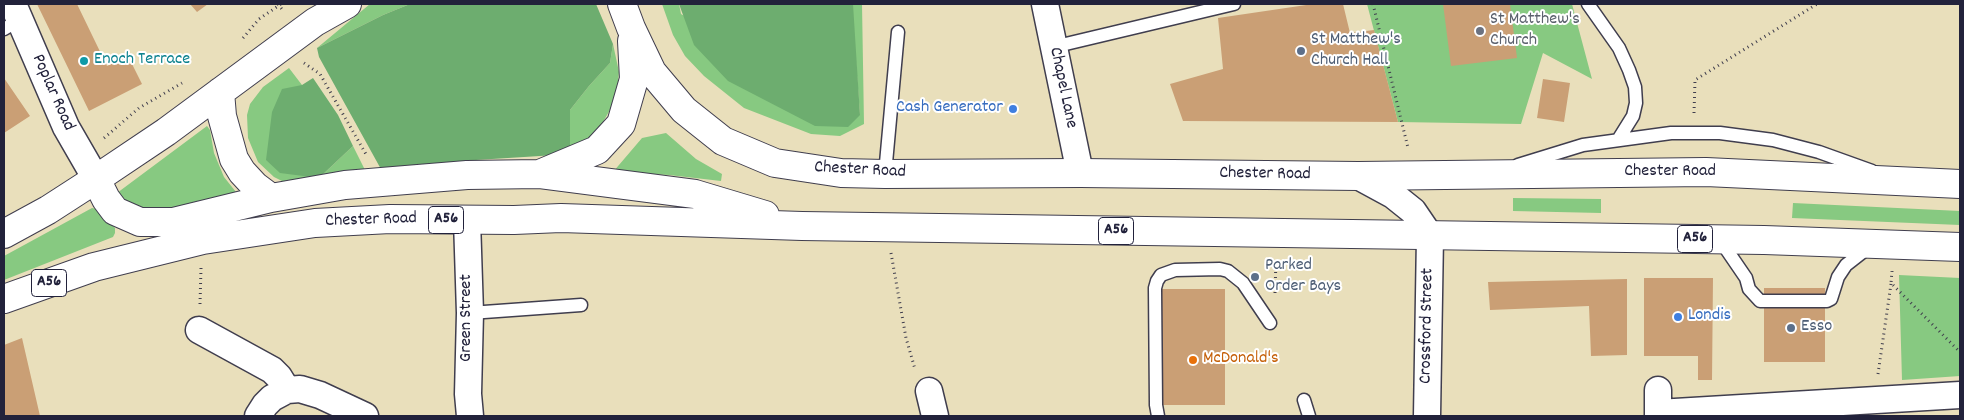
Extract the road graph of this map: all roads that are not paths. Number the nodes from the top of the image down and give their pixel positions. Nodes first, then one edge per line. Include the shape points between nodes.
1 (347, 4) edge
2 (1047, 4) edge
3 (1234, 4) edge
4 (1588, 4) edge
5 (627, 16) edge
6 (12, 17) edge
7 (898, 32) dead end
8 (1053, 47) junction
9 (220, 92) junction
10 (1618, 140) junction
11 (1080, 173) junction
12 (540, 174) junction
13 (885, 174) junction
14 (1487, 175) junction
15 (1358, 176) junction
16 (96, 180) junction
17 (1898, 180) junction
18 (1960, 184) edge
19 (270, 198) junction
20 (467, 220) junction
21 (173, 222) junction
22 (802, 226) junction
23 (4, 234) edge
24 (1430, 236) junction
25 (1720, 240) junction
26 (1883, 244) junction
27 (1960, 247) edge
28 (94, 268) junction
29 (4, 299) edge
30 (581, 305) dead end
31 (470, 313) junction
32 (1270, 323) dead end
33 (199, 330) road end
34 (287, 390) junction
35 (929, 391) road end
36 (1960, 396) edge
37 (1304, 400) dead end
38 (1658, 406) edge
39 (258, 416) edge
40 (364, 416) edge
41 (470, 416) edge
42 (935, 416) edge
43 (1158, 416) edge
44 (1308, 416) edge
45 (1427, 416) edge

1 - 9 highway via 316,22
2 - 8 street, Chapel Lane
3 - 8 lane
4 - 10 lane via 1619,48 1635,87 1633,116
5 - 12 highway, Chester Road / A56 via 634,79 621,124 597,150
5 - 13 highway, Chester Road / A56 via 652,72 684,110 723,141 775,163 841,173
6 - 16 street, Poplar Road
7 - 13 lane
8 - 11 street, Chapel Lane
9 - 16 highway
9 - 19 highway via 222,116 234,159 242,172
10 - 14 lane via 1583,145
10 - 17 lane via 1671,133 1720,133 1772,140 1819,152
11 - 13 highway, Chester Road / A56
11 - 15 highway, Chester Road / A56
12 - 19 highway, Chester Road / A56 via 467,175 375,182
12 - 22 highway, Chester Road / A56 via 695,194
14 - 15 highway, Chester Road / A56
14 - 17 highway, Chester Road / A56 via 1706,172
15 - 24 street via 1393,195 1413,211
16 - 21 highway, Chester Road / A56 via 116,211 140,222
16 - 23 highway
17 - 18 highway, Chester Road / A56
19 - 21 highway, Chester Road / A56
20 - 22 highway, Chester Road / A56 via 561,218
20 - 28 highway, Chester Road / A56 via 315,222 203,240
20 - 31 street, Green Street
21 - 28 highway, Chester Road / A56
22 - 24 highway, Chester Road / A56
24 - 25 highway, Chester Road / A56
24 - 45 street, Crossford Street
25 - 26 highway, Chester Road / A56
25 - 26 lane via 1746,278 1749,290 1760,301 1827,301 1831,299 1846,265
26 - 27 highway, Chester Road / A56
28 - 29 highway, Chester Road / A56
30 - 31 lane
31 - 41 street, Green Street
32 - 43 lane via 1243,283 1228,271 1175,270 1162,275 1155,288
33 - 34 street via 272,370
34 - 39 street via 272,398
34 - 40 street via 311,392
35 - 42 street
36 - 38 street
37 - 44 lane

